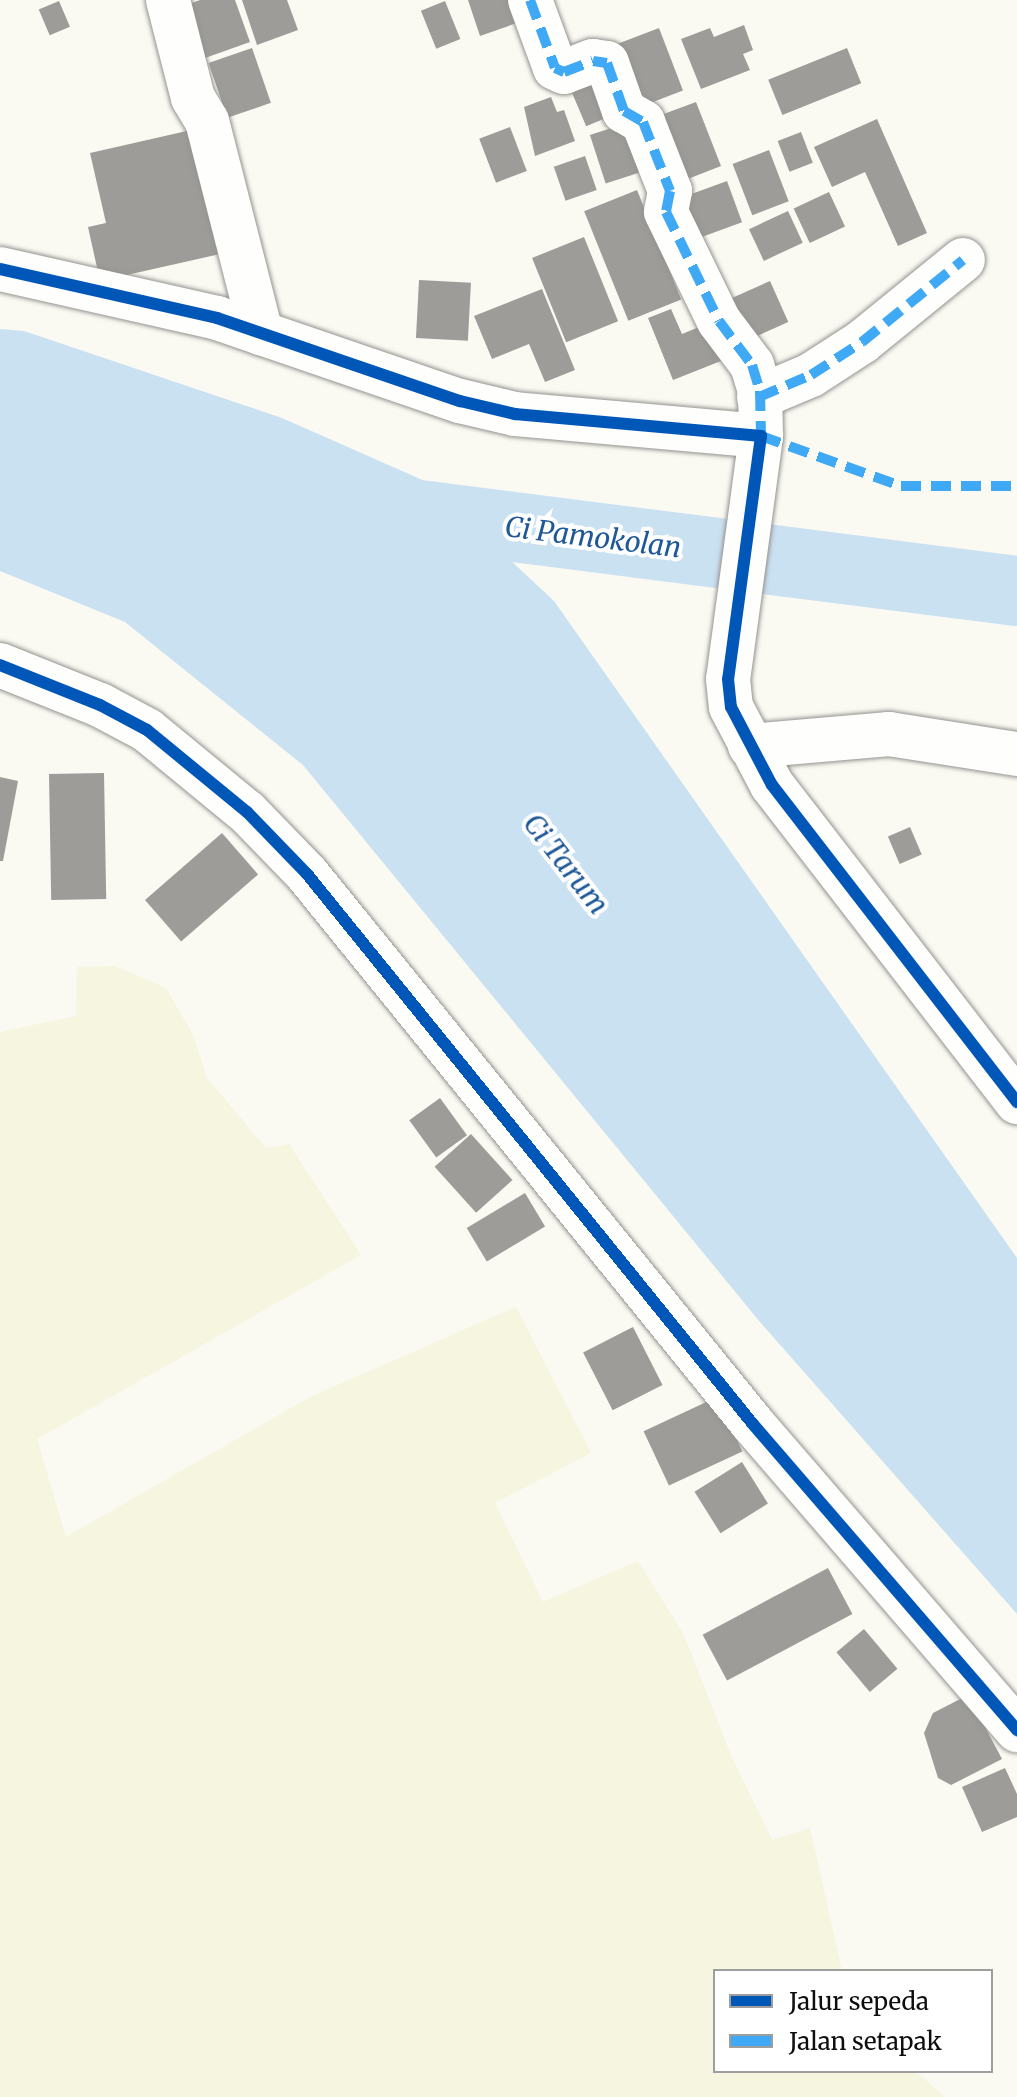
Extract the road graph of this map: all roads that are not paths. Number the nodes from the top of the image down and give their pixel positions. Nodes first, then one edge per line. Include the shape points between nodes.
1 (168, 0) edge
2 (530, 0) edge
3 (963, 260) dead end
4 (0, 269) edge
5 (261, 333) junction
6 (760, 417) junction
7 (0, 665) edge
8 (750, 746) junction
9 (1017, 754) edge
10 (1017, 1102) edge
11 (1017, 1730) edge

1 - 5 street via 193,98 207,121
2 - 6 street via 555,68 564,72 593,61 607,63 624,111 643,122 670,191 666,212 719,321 752,365
3 - 6 street
4 - 5 street via 128,295
5 - 6 street via 515,414
6 - 8 street via 755,499 728,679 731,707
7 - 11 street via 147,730 199,769 267,833 522,1136 752,1423
8 - 9 street via 889,734
8 - 10 street via 772,785

